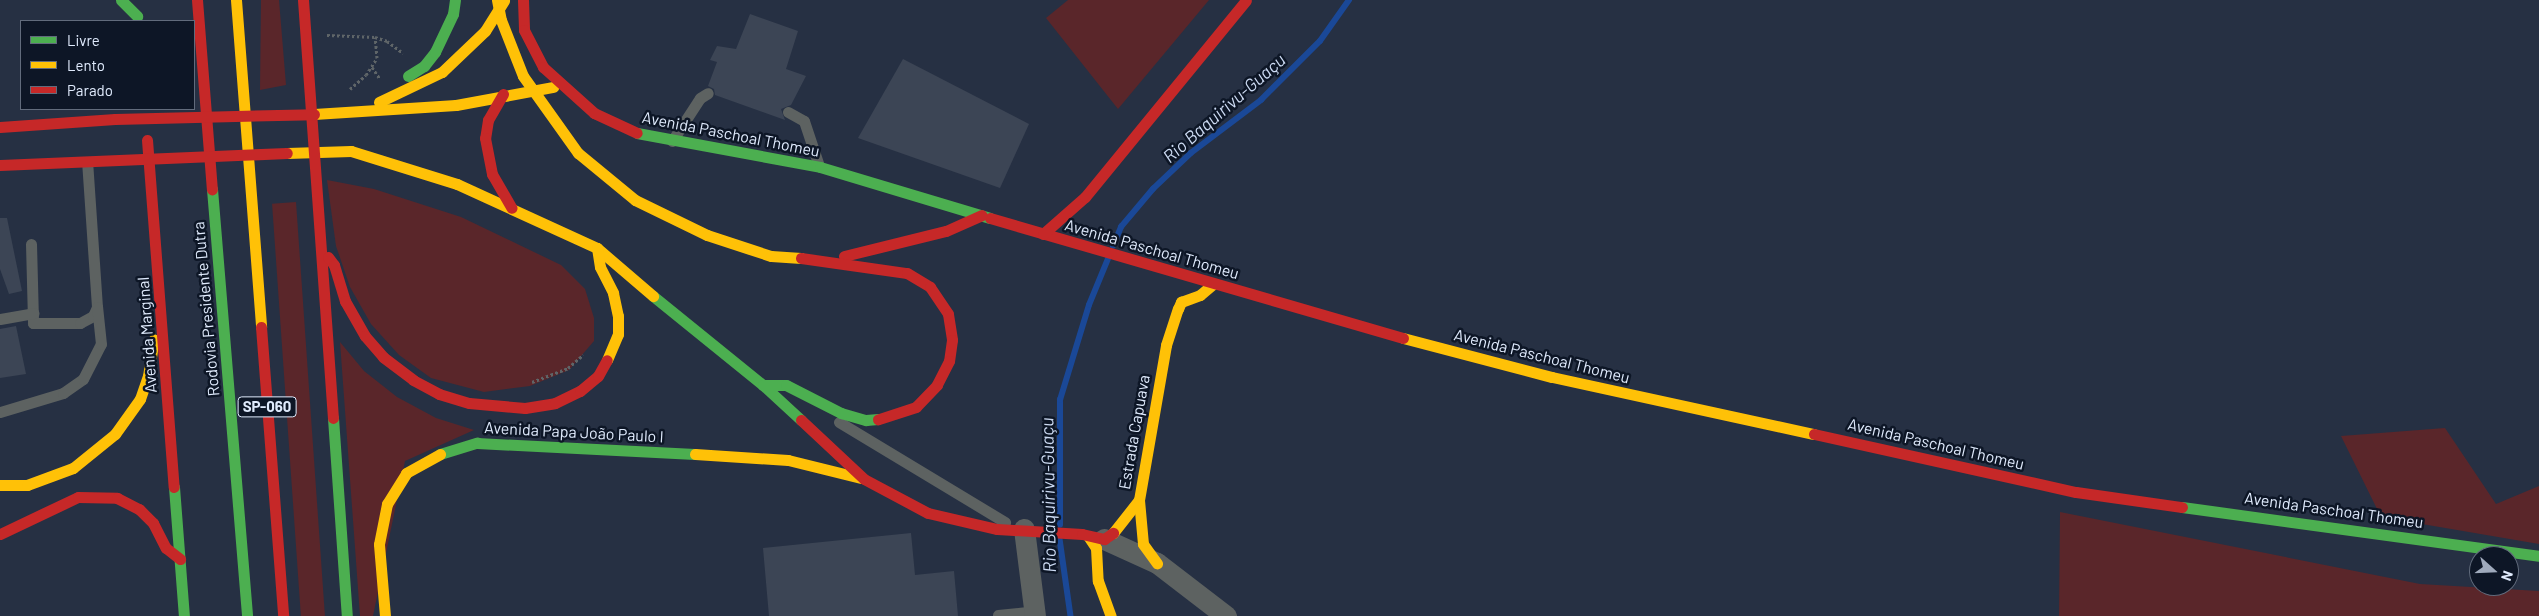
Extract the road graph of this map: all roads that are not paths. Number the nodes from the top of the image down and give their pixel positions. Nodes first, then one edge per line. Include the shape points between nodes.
1 (121, 0) edge
2 (135, 0) edge
3 (197, 0) edge
4 (236, 0) edge
5 (304, 0) edge
6 (455, 0) edge
7 (497, 0) edge
8 (504, 0) edge
9 (523, 0) edge
10 (1246, 0) edge
11 (137, 18) edge
12 (564, 89) junction
13 (708, 93) dead end
14 (503, 94) junction
15 (384, 102) junction
16 (145, 110) edge
17 (788, 112) dead end
18 (351, 113) junction
19 (0, 126) edge
20 (671, 142) junction
21 (87, 160) junction
22 (0, 165) edge
23 (820, 167) junction
24 (1085, 197) junction
25 (512, 208) junction
26 (982, 215) junction
27 (1043, 234) junction
28 (1072, 243) junction
29 (31, 244) dead end
30 (319, 244) junction
31 (598, 248) junction
32 (827, 259) junction
33 (1144, 263) junction
34 (1155, 277) dead end
35 (1213, 284) junction
36 (1166, 305) dead end
37 (97, 307) junction
38 (33, 313) junction
39 (0, 318) edge
40 (163, 326) junction
41 (1166, 345) junction
42 (763, 385) junction
43 (0, 412) edge
44 (864, 479) junction
45 (0, 485) edge
46 (1139, 500) junction
47 (1019, 529) junction
48 (0, 534) edge
49 (1091, 536) junction
50 (2539, 556) edge
51 (180, 559) junction
52 (1157, 563) junction
53 (1034, 613) edge
54 (998, 615) edge
55 (184, 616) edge
56 (248, 616) edge
57 (283, 616) edge
58 (347, 616) edge
59 (385, 616) edge
60 (1112, 616) edge
61 (1226, 616) edge

1 - 11 main road
2 - 11 main road
3 - 56 main road, Rodovia Presidente Dutra / SP-060
4 - 57 main road, SP-060
5 - 30 main road
6 - 15 main road via 453,14 435,52 424,66 397,83
7 - 32 main road via 501,20 524,76 559,130 606,179 668,219 737,247 771,256
8 - 15 main road via 485,31 442,72
9 - 12 main road via 524,30 534,52
10 - 24 main road
12 - 14 main road via 539,88
12 - 20 main road, Avenida Paschoal Thomeu via 594,113 621,128
13 - 20 lane via 700,98
14 - 18 main road via 456,105
14 - 25 main road via 488,120 485,138 492,174
15 - 18 main road via 361,105
16 - 40 main road, Avenida Marginal
17 - 23 lane via 804,122
18 - 19 main road via 115,119
20 - 23 main road, Avenida Paschoal Thomeu
21 - 22 main road
21 - 25 main road via 350,151 448,181
21 - 37 lane
23 - 26 main road, Avenida Paschoal Thomeu
24 - 27 main road
24 - 28 main road
25 - 31 main road
26 - 27 main road, Avenida Paschoal Thomeu
26 - 32 main road via 903,244
27 - 28 main road, Avenida Paschoal Thomeu
28 - 33 main road, Avenida Paschoal Thomeu
29 - 38 lane
30 - 31 main road via 334,265 345,301 365,336 383,357 413,380 439,394 469,403 525,408 555,403 580,391 598,376 613,351 618,334 618,316 613,293 600,267
30 - 58 main road
31 - 42 main road via 716,350
32 - 42 main road via 907,273 930,288 948,314 952,340 949,361 938,385 916,407 888,418 866,420 841,413 786,385
33 - 34 main road
33 - 35 main road, Avenida Paschoal Thomeu
35 - 41 main road, Estrada Capuava via 1200,295 1181,302
35 - 50 main road, Avenida Paschoal Thomeu via 1552,378 2076,492
36 - 41 main road, Estrada Capuava via 1163,331
37 - 38 lane via 92,316 80,323 33,323
37 - 43 lane via 101,344 83,380 63,393
38 - 39 lane
40 - 45 main road via 154,338 148,376 140,399 115,434 73,468 27,485
40 - 51 main road, Avenida Marginal
41 - 46 main road, Estrada Capuava
42 - 44 main road
42 - 47 lane via 839,422
44 - 47 main road via 928,513 997,529
44 - 59 main road, Avenida Papa João Paulo I via 788,460 528,444 478,443 435,455 406,473 387,504 380,544
46 - 49 main road, Estrada Capuava via 1118,530
46 - 52 main road via 1143,544
47 - 49 main road
47 - 53 street
48 - 51 main road via 78,497 117,498 139,509 153,523 166,548
49 - 52 street
49 - 60 main road via 1096,548 1098,581
51 - 55 main road, Avenida Marginal
52 - 61 street
53 - 54 lane

